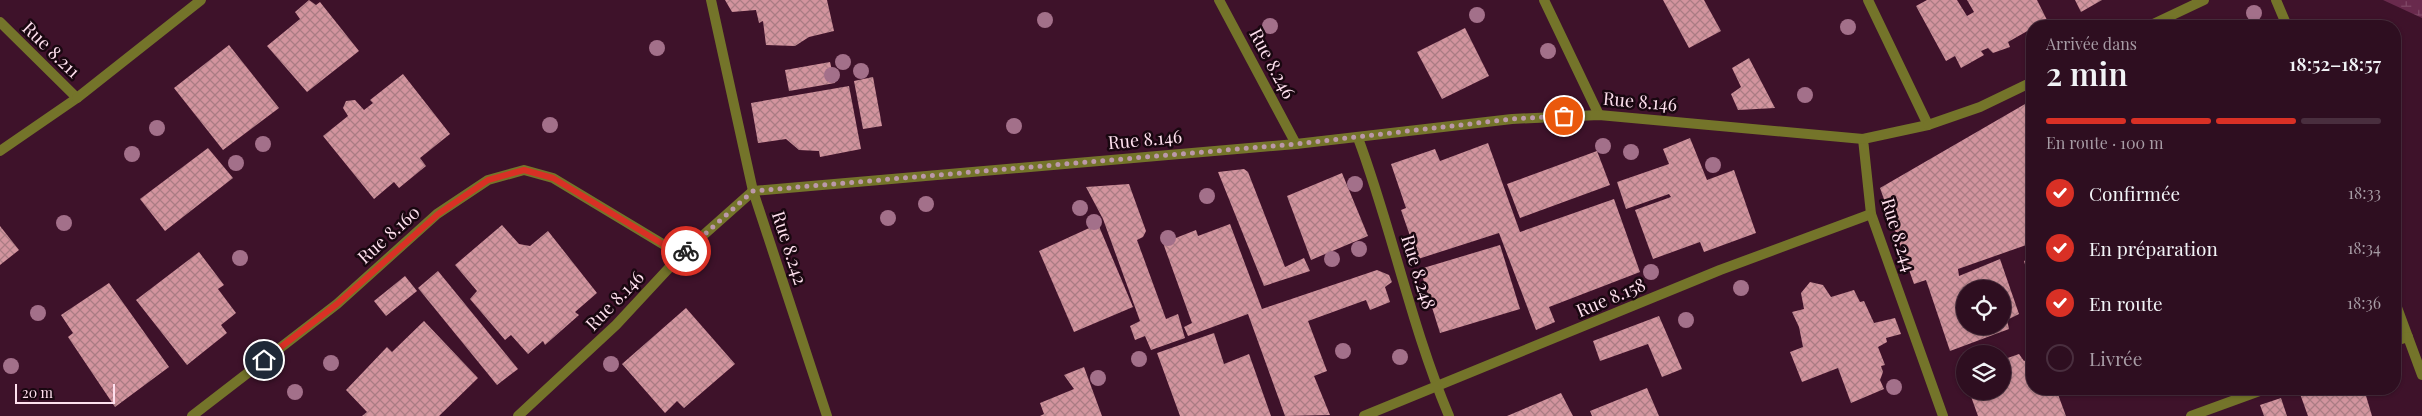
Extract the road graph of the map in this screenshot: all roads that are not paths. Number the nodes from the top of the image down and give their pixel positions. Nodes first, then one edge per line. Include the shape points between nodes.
1 (202, 0) edge
2 (711, 0) edge
3 (1219, 0) edge
4 (1544, 0) edge
5 (1868, 0) edge
6 (2204, 0) edge
7 (2276, 0) edge
8 (2162, 20) edge
9 (2284, 20) edge
10 (0, 22) edge
11 (2026, 85) edge
12 (77, 98) junction
13 (1599, 115) junction
14 (1928, 125) junction
15 (1358, 138) junction
16 (1863, 139) junction
17 (1296, 144) junction
18 (0, 151) edge
19 (753, 191) junction
20 (1871, 214) junction
21 (681, 255) junction
22 (2401, 318) edge
23 (2408, 337) junction
24 (2401, 339) edge
25 (2422, 375) edge
26 (1437, 387) junction
27 (2248, 395) edge
28 (192, 416) edge
29 (518, 416) edge
30 (827, 416) edge
31 (1364, 416) edge
32 (1448, 416) edge
33 (1943, 416) edge
34 (2190, 416) edge

1 - 12 street
2 - 19 street, Rue 8.242
3 - 17 street, Rue 8.246
4 - 13 street
5 - 14 street
6 - 8 street
7 - 9 street
10 - 12 street, Rue 8.211
11 - 14 street via 1980,107
12 - 18 street, Rue 8.211
13 - 15 street, Rue 8.146 via 1512,119
13 - 16 street, Rue 8.146
14 - 16 street
15 - 17 street, Rue 8.146
15 - 26 street, Rue 8.248 via 1374,179 1395,257
16 - 20 street, Rue 8.244
17 - 19 street, Rue 8.146
19 - 21 street, Rue 8.146
19 - 30 street, Rue 8.242
20 - 26 street, Rue 8.158 via 1720,270
20 - 33 street, Rue 8.244
21 - 28 street, Rue 8.160 via 553,178 524,170 488,180 438,214 337,304
21 - 29 street, Rue 8.146 via 616,325
22 - 23 street
23 - 24 street
23 - 25 street
26 - 31 street, Rue 8.158
26 - 32 street, Rue 8.248
27 - 34 street

